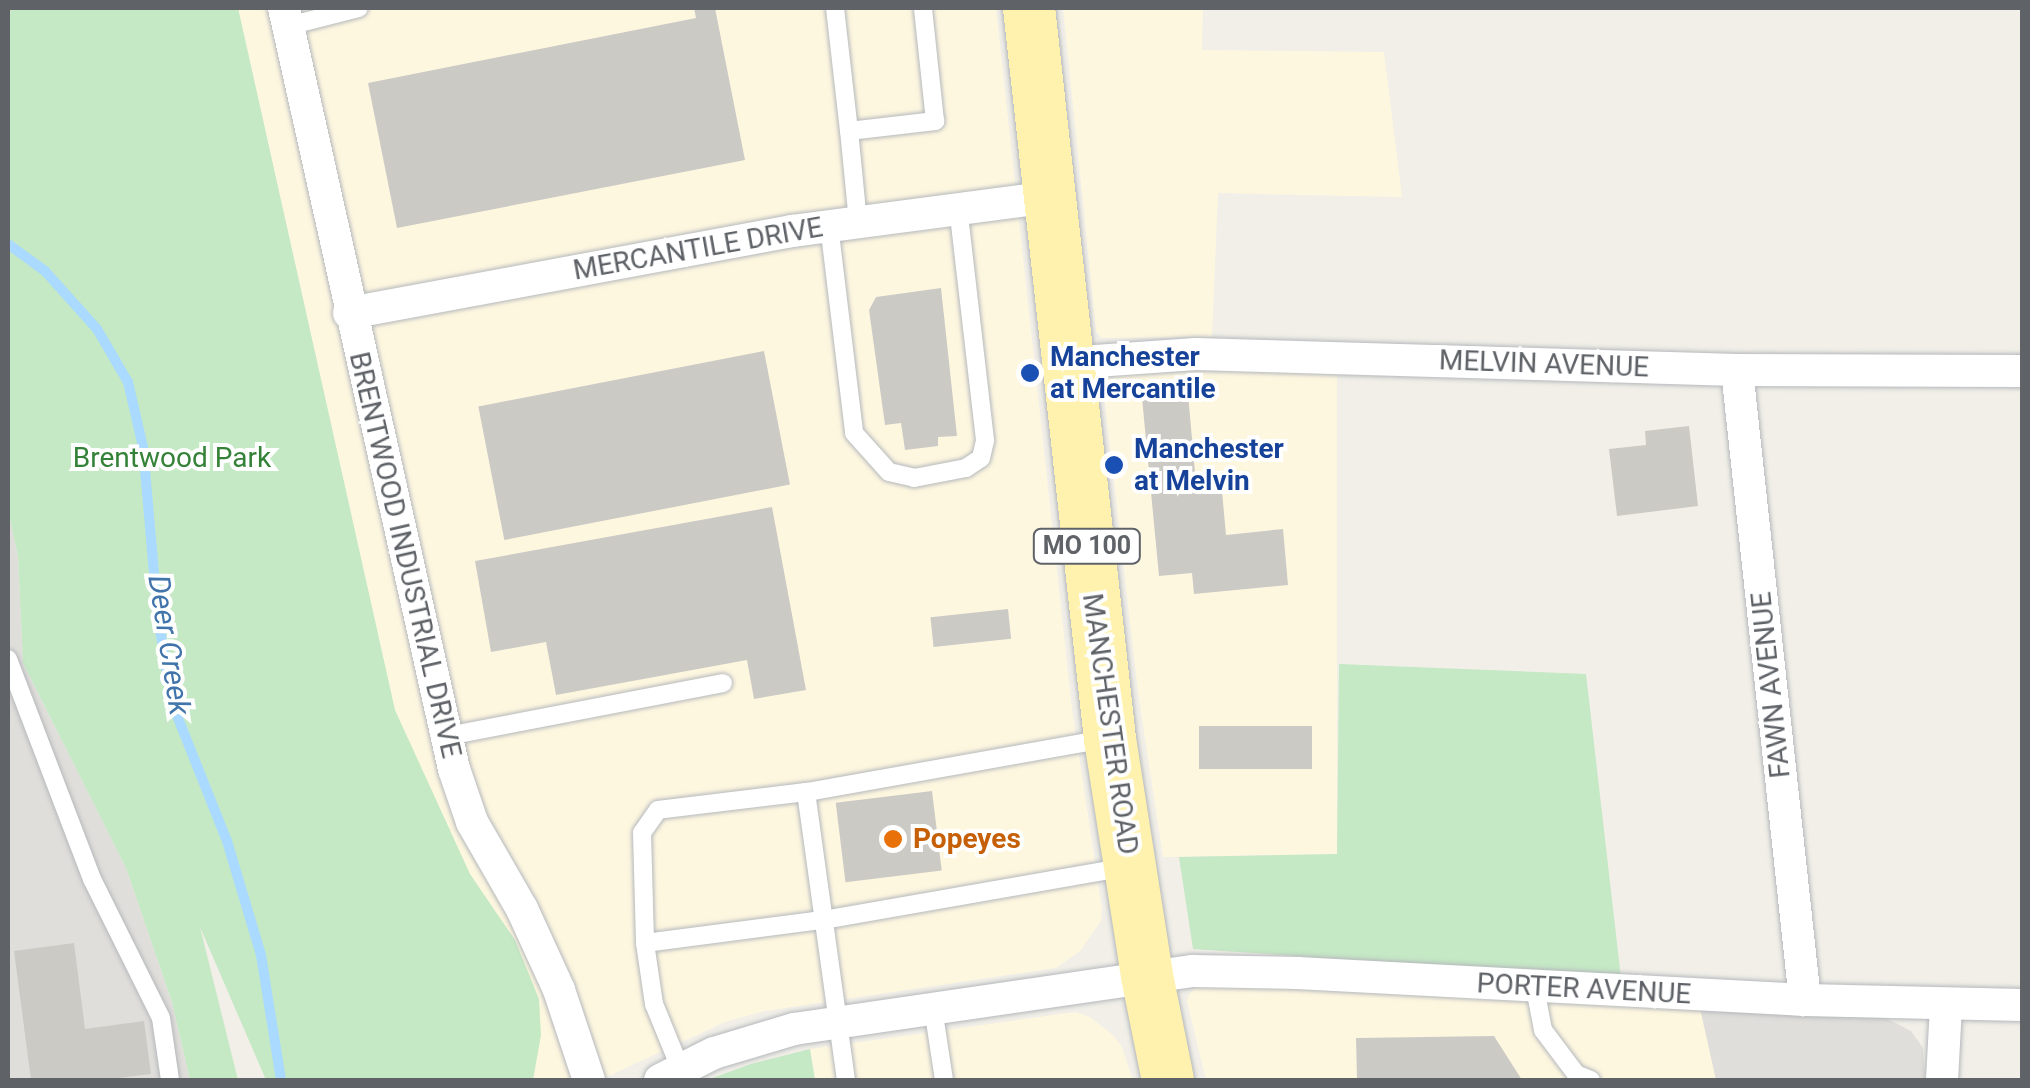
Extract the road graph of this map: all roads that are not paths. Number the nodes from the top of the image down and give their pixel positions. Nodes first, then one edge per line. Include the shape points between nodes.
1 (357, 8) edge
2 (835, 8) edge
3 (924, 8) edge
4 (1029, 8) edge
5 (286, 17) edge
6 (849, 131) junction
7 (1048, 197) junction
8 (958, 208) junction
9 (844, 224) junction
10 (349, 312) junction
11 (1067, 363) junction
12 (1737, 370) junction
13 (2022, 371) edge
14 (8, 659) edge
15 (723, 682) dead end
16 (448, 736) junction
17 (1110, 738) junction
18 (806, 792) junction
19 (1129, 867) junction
20 (823, 920) junction
21 (645, 943) junction
22 (1147, 976) junction
23 (1535, 988) junction
24 (1806, 1000) junction
25 (2022, 1005) edge
26 (1946, 1006) junction
27 (933, 1008) junction
28 (838, 1022) junction
29 (670, 1075) edge
30 (170, 1080) edge
31 (589, 1080) edge
32 (846, 1080) edge
33 (944, 1080) edge
34 (1168, 1080) edge
35 (1591, 1080) edge
36 (1942, 1080) edge

1 - 5 lane
2 - 6 lane
3 - 6 lane via 935,121
4 - 7 main road, MANCHESTER ROAD / MO 100
5 - 10 street, BRENTWOOD INDUSTRIAL DRIVE
6 - 9 lane
7 - 8 street, MERCANTILE DRIVE
7 - 11 main road, MANCHESTER ROAD / MO 100
8 - 9 street, MERCANTILE DRIVE
8 - 9 lane via 985,440 982,458 966,468 914,478 889,472 854,434
9 - 10 street, MERCANTILE DRIVE
10 - 16 street, BRENTWOOD INDUSTRIAL DRIVE
11 - 12 street, MELVIN AVENUE via 1196,354
11 - 17 main road, MANCHESTER ROAD / MO 100
12 - 13 street, MELVIN AVENUE
12 - 24 street, FAWN AVENUE
14 - 30 lane via 92,879 161,1018
15 - 16 lane
16 - 31 street, BRENTWOOD INDUSTRIAL DRIVE via 472,822 540,946
17 - 18 lane
17 - 19 main road, MANCHESTER ROAD / MO 100
18 - 20 lane
18 - 21 lane via 658,810 642,833
19 - 20 lane
19 - 22 main road, MANCHESTER ROAD / MO 100
20 - 21 lane
20 - 28 lane
21 - 29 lane
22 - 23 street, PORTER AVENUE via 1225,970
22 - 27 street, PORTER AVENUE
22 - 34 main road, MANCHESTER ROAD / MO 100
23 - 24 street, PORTER AVENUE
23 - 35 lane via 1543,1030 1576,1074
24 - 26 street, PORTER AVENUE
25 - 26 street, PORTER AVENUE
26 - 36 street
27 - 28 street, PORTER AVENUE
27 - 33 lane
28 - 29 street, PORTER AVENUE via 752,1040
28 - 32 lane

